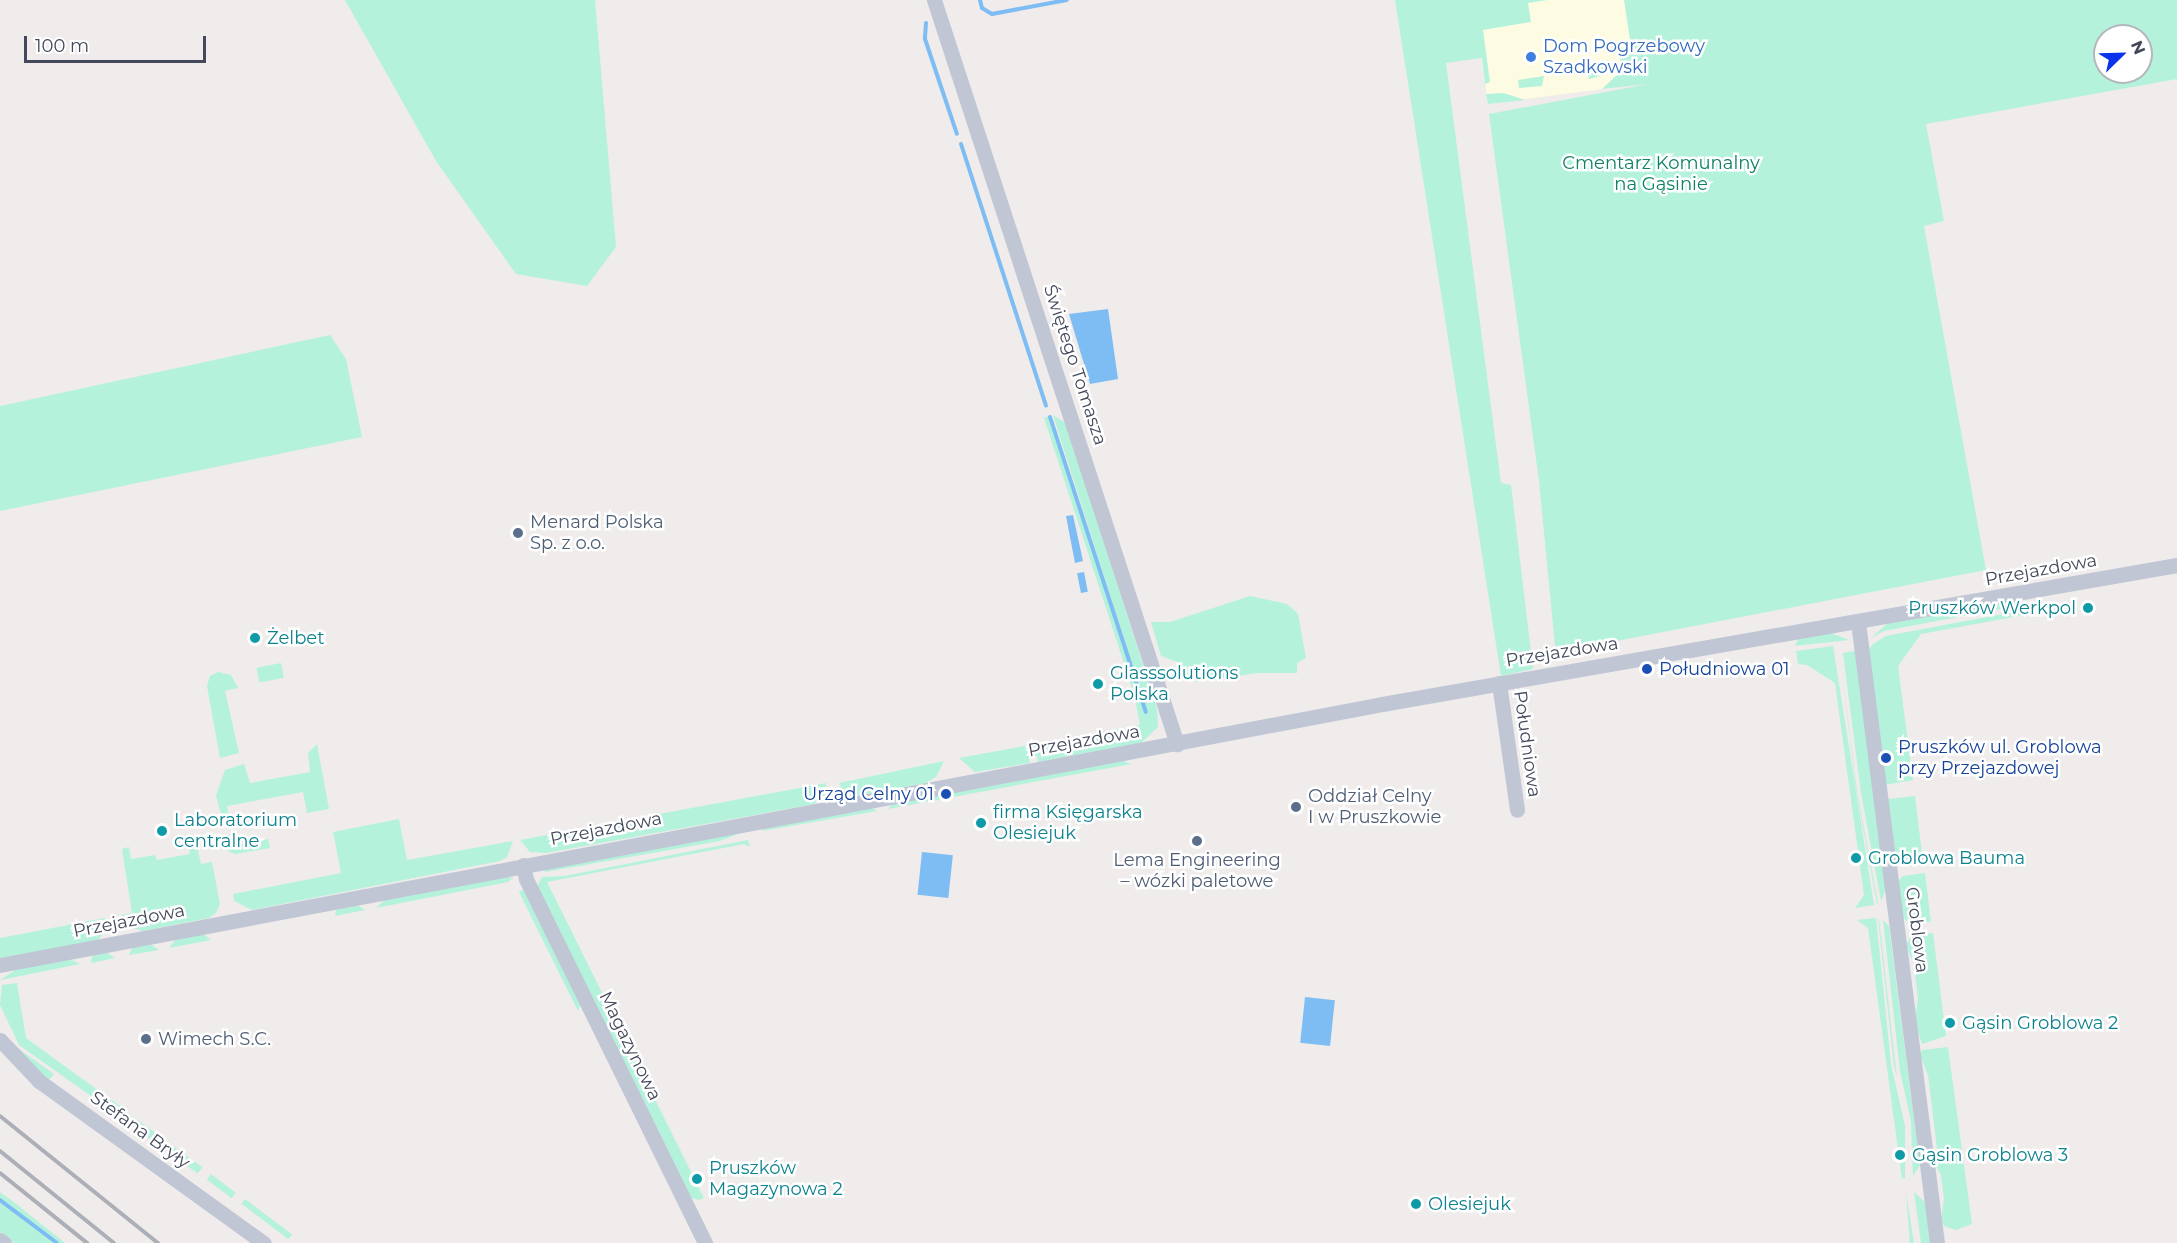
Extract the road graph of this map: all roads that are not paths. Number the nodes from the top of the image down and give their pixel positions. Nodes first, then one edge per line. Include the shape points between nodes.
1 (934, 0) edge
2 (2177, 565) edge
3 (1858, 622) junction
4 (1499, 683) junction
5 (1177, 744) junction
6 (1517, 810) dead end
7 (523, 865) junction
8 (0, 965) edge
9 (0, 1040) edge
10 (264, 1243) edge
11 (705, 1243) edge
12 (1937, 1243) edge

1 - 5 street, Świętego Tomasza
2 - 3 street, Przejazdowa
3 - 4 street, Przejazdowa
3 - 12 street, Groblowa
4 - 5 street, Przejazdowa
4 - 6 street, Południowa
5 - 7 street, Przejazdowa
7 - 8 street, Przejazdowa
7 - 11 street, Magazynowa via 526,879
9 - 10 street, Stefana Bryły via 39,1081

